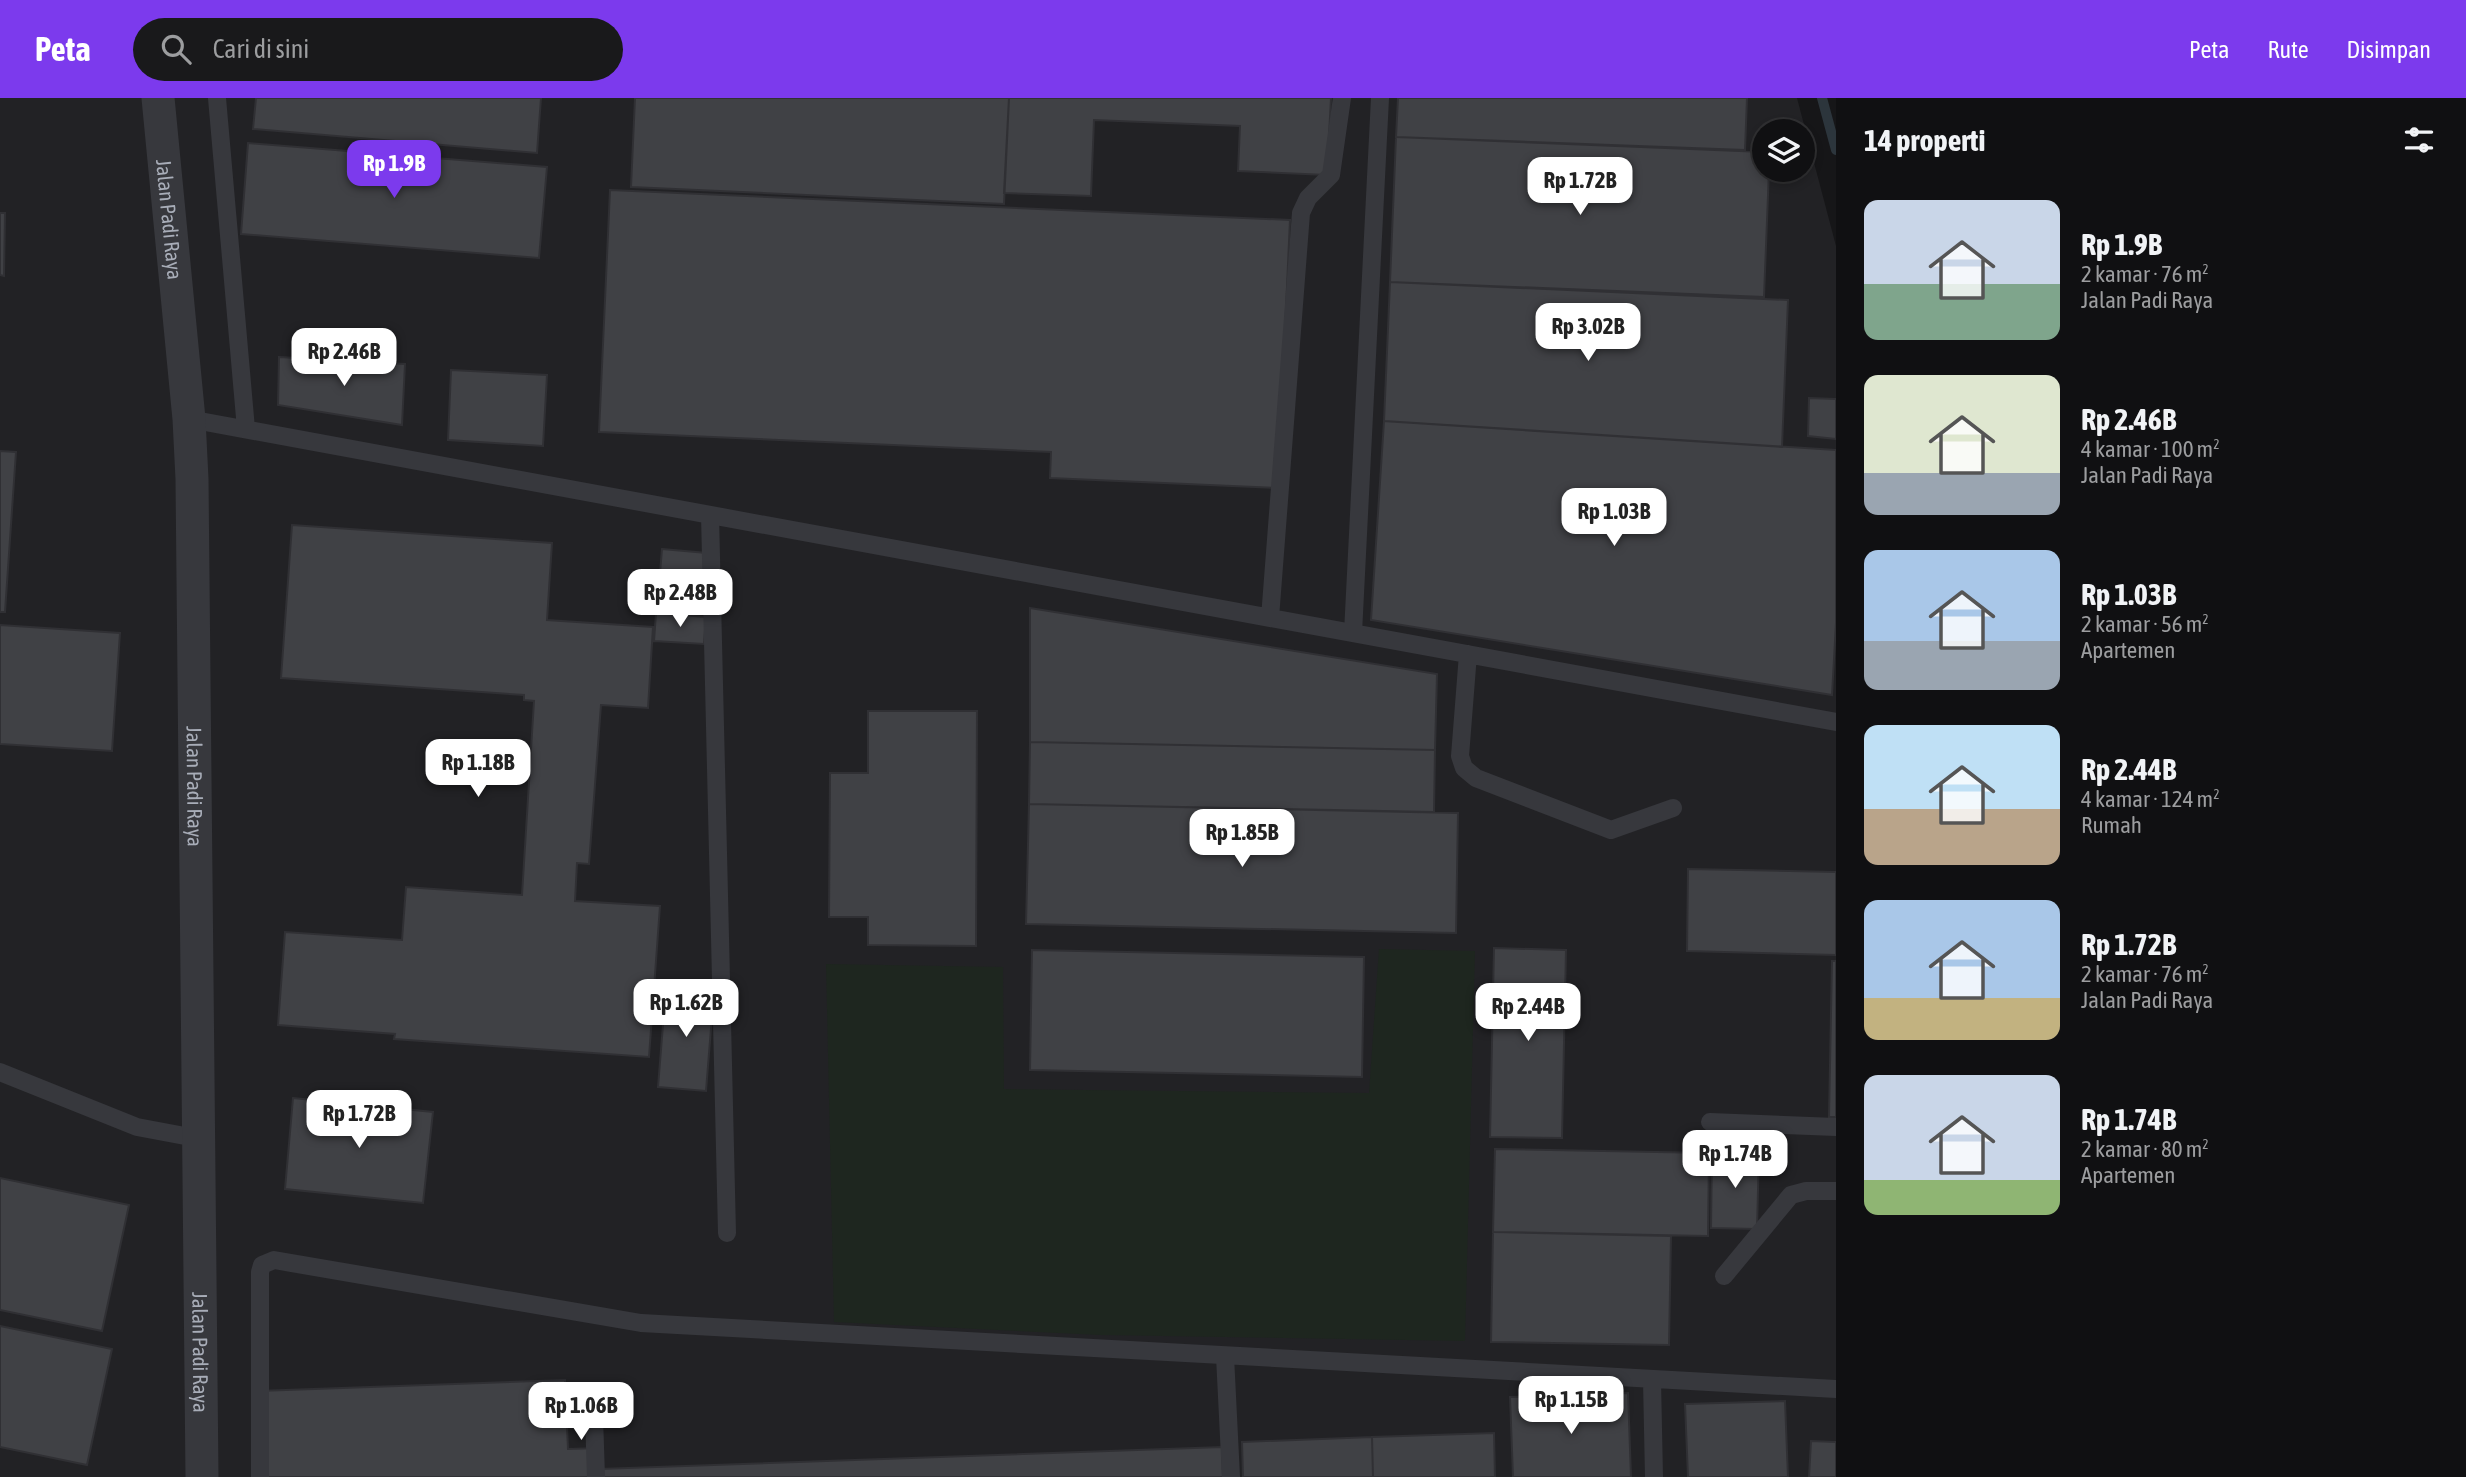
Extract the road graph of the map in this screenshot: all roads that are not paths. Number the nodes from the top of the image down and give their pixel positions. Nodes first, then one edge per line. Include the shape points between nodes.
1 (158, 98) edge
2 (217, 98) edge
3 (1342, 98) edge
4 (1380, 98) edge
5 (189, 419) junction
6 (246, 429) junction
7 (710, 515) junction
8 (1270, 618) junction
9 (1353, 633) junction
10 (1468, 654) junction
11 (1836, 722) edge
12 (1673, 808) dead end
13 (0, 1072) edge
14 (1710, 1122) dead end
15 (1836, 1127) edge
16 (201, 1139) junction
17 (1836, 1191) edge
18 (727, 1233) dead end
19 (1724, 1276) dead end
20 (1225, 1356) junction
21 (1652, 1380) junction
22 (1836, 1389) edge
23 (594, 1416) dead end
24 (202, 1477) edge
25 (260, 1477) edge
26 (596, 1477) edge
27 (1231, 1477) edge
28 (1654, 1477) edge

1 - 5 street, Jalan Padi Raya
2 - 6 lane
3 - 8 lane via 1331,174 1308,198 1301,213
4 - 9 lane
5 - 6 lane
5 - 16 street, Jalan Padi Raya
6 - 7 lane
7 - 8 lane
7 - 18 lane
8 - 9 lane
9 - 10 lane
10 - 11 lane
10 - 12 lane via 1460,756 1464,768 1476,778 1611,830
13 - 16 lane via 138,1126
14 - 15 lane
16 - 24 street, Jalan Padi Raya
17 - 19 lane via 1791,1195
20 - 21 lane
20 - 25 lane via 641,1323 274,1260 262,1265 260,1272
20 - 27 lane
21 - 22 lane
21 - 28 lane
23 - 26 lane

